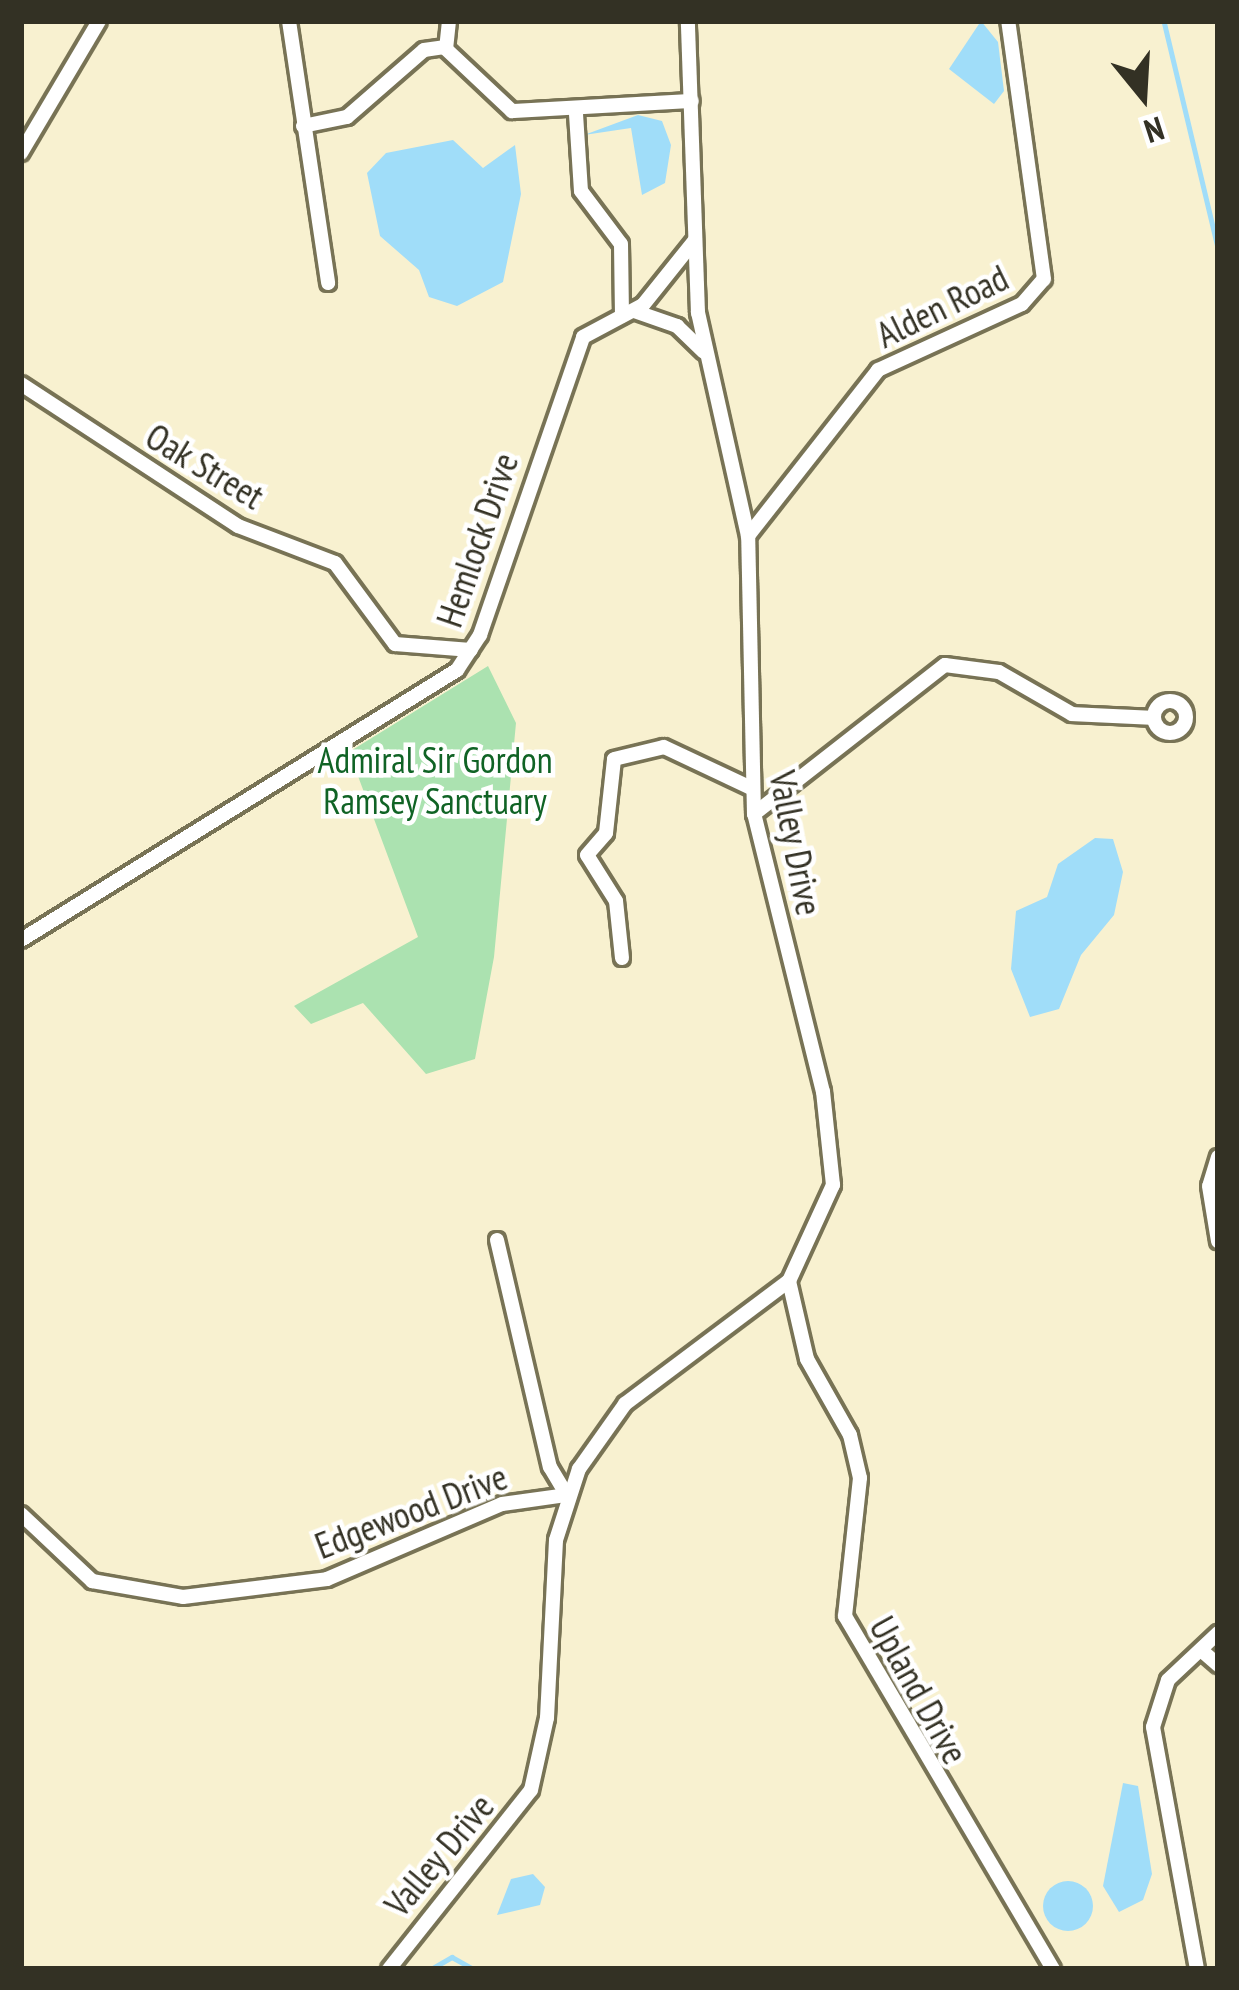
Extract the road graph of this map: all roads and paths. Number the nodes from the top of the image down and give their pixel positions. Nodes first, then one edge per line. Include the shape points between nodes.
1 (99, 21) edge
2 (289, 21) edge
3 (449, 21) edge
4 (688, 21) edge
5 (1008, 21) edge
6 (446, 47) junction
7 (692, 100) junction
8 (576, 114) junction
9 (303, 126) junction
10 (21, 153) edge
11 (695, 240) junction
12 (328, 284) dead end
13 (628, 314) junction
14 (707, 356) junction
15 (21, 384) edge
16 (748, 536) junction
17 (471, 650) junction
18 (1154, 718) dead end
19 (751, 788) junction
20 (754, 814) junction
21 (21, 940) edge
22 (622, 958) dead end
23 (1218, 1157) edge
24 (496, 1240) dead end
25 (1218, 1241) edge
26 (789, 1281) junction
27 (567, 1495) junction
28 (21, 1514) edge
29 (1218, 1634) edge
30 (1201, 1650) junction
31 (1218, 1665) edge
32 (389, 1969) edge
33 (1053, 1969) edge
34 (1196, 1969) edge

1 - 10 street
2 - 9 street
3 - 6 street
4 - 7 street, Valley Drive
5 - 16 street, Alden Road via 1044,279 1022,304 878,370
6 - 8 street via 495,104
6 - 9 street via 424,50 347,117
7 - 8 street
7 - 11 street, Valley Drive
8 - 13 street via 581,191 621,244
9 - 12 street
11 - 13 street, Hemlock Drive
11 - 14 street, Valley Drive
13 - 14 street via 677,326
13 - 17 street, Hemlock Drive via 577,348
14 - 16 street, Valley Drive
15 - 17 street, Oak Street via 238,526 335,563 395,644
16 - 19 street, Valley Drive
17 - 21 street, Hemlock Drive via 437,684
18 - 20 street via 1072,714 998,672 945,665
19 - 20 street, Valley Drive
19 - 22 street via 664,748 614,759 605,833 586,855 616,901
20 - 26 street, Valley Drive via 833,1147 823,1217
23 - 25 street via 1209,1186
24 - 27 street via 550,1467
26 - 27 street, Valley Drive via 625,1404
26 - 33 street, Upland Drive via 807,1359 850,1436 860,1478 844,1616
27 - 28 street, Edgewood Drive via 502,1504 327,1579 183,1597 92,1581
27 - 32 street, Valley Drive via 531,1790
29 - 30 street
30 - 31 street
30 - 34 street via 1168,1680 1153,1727

